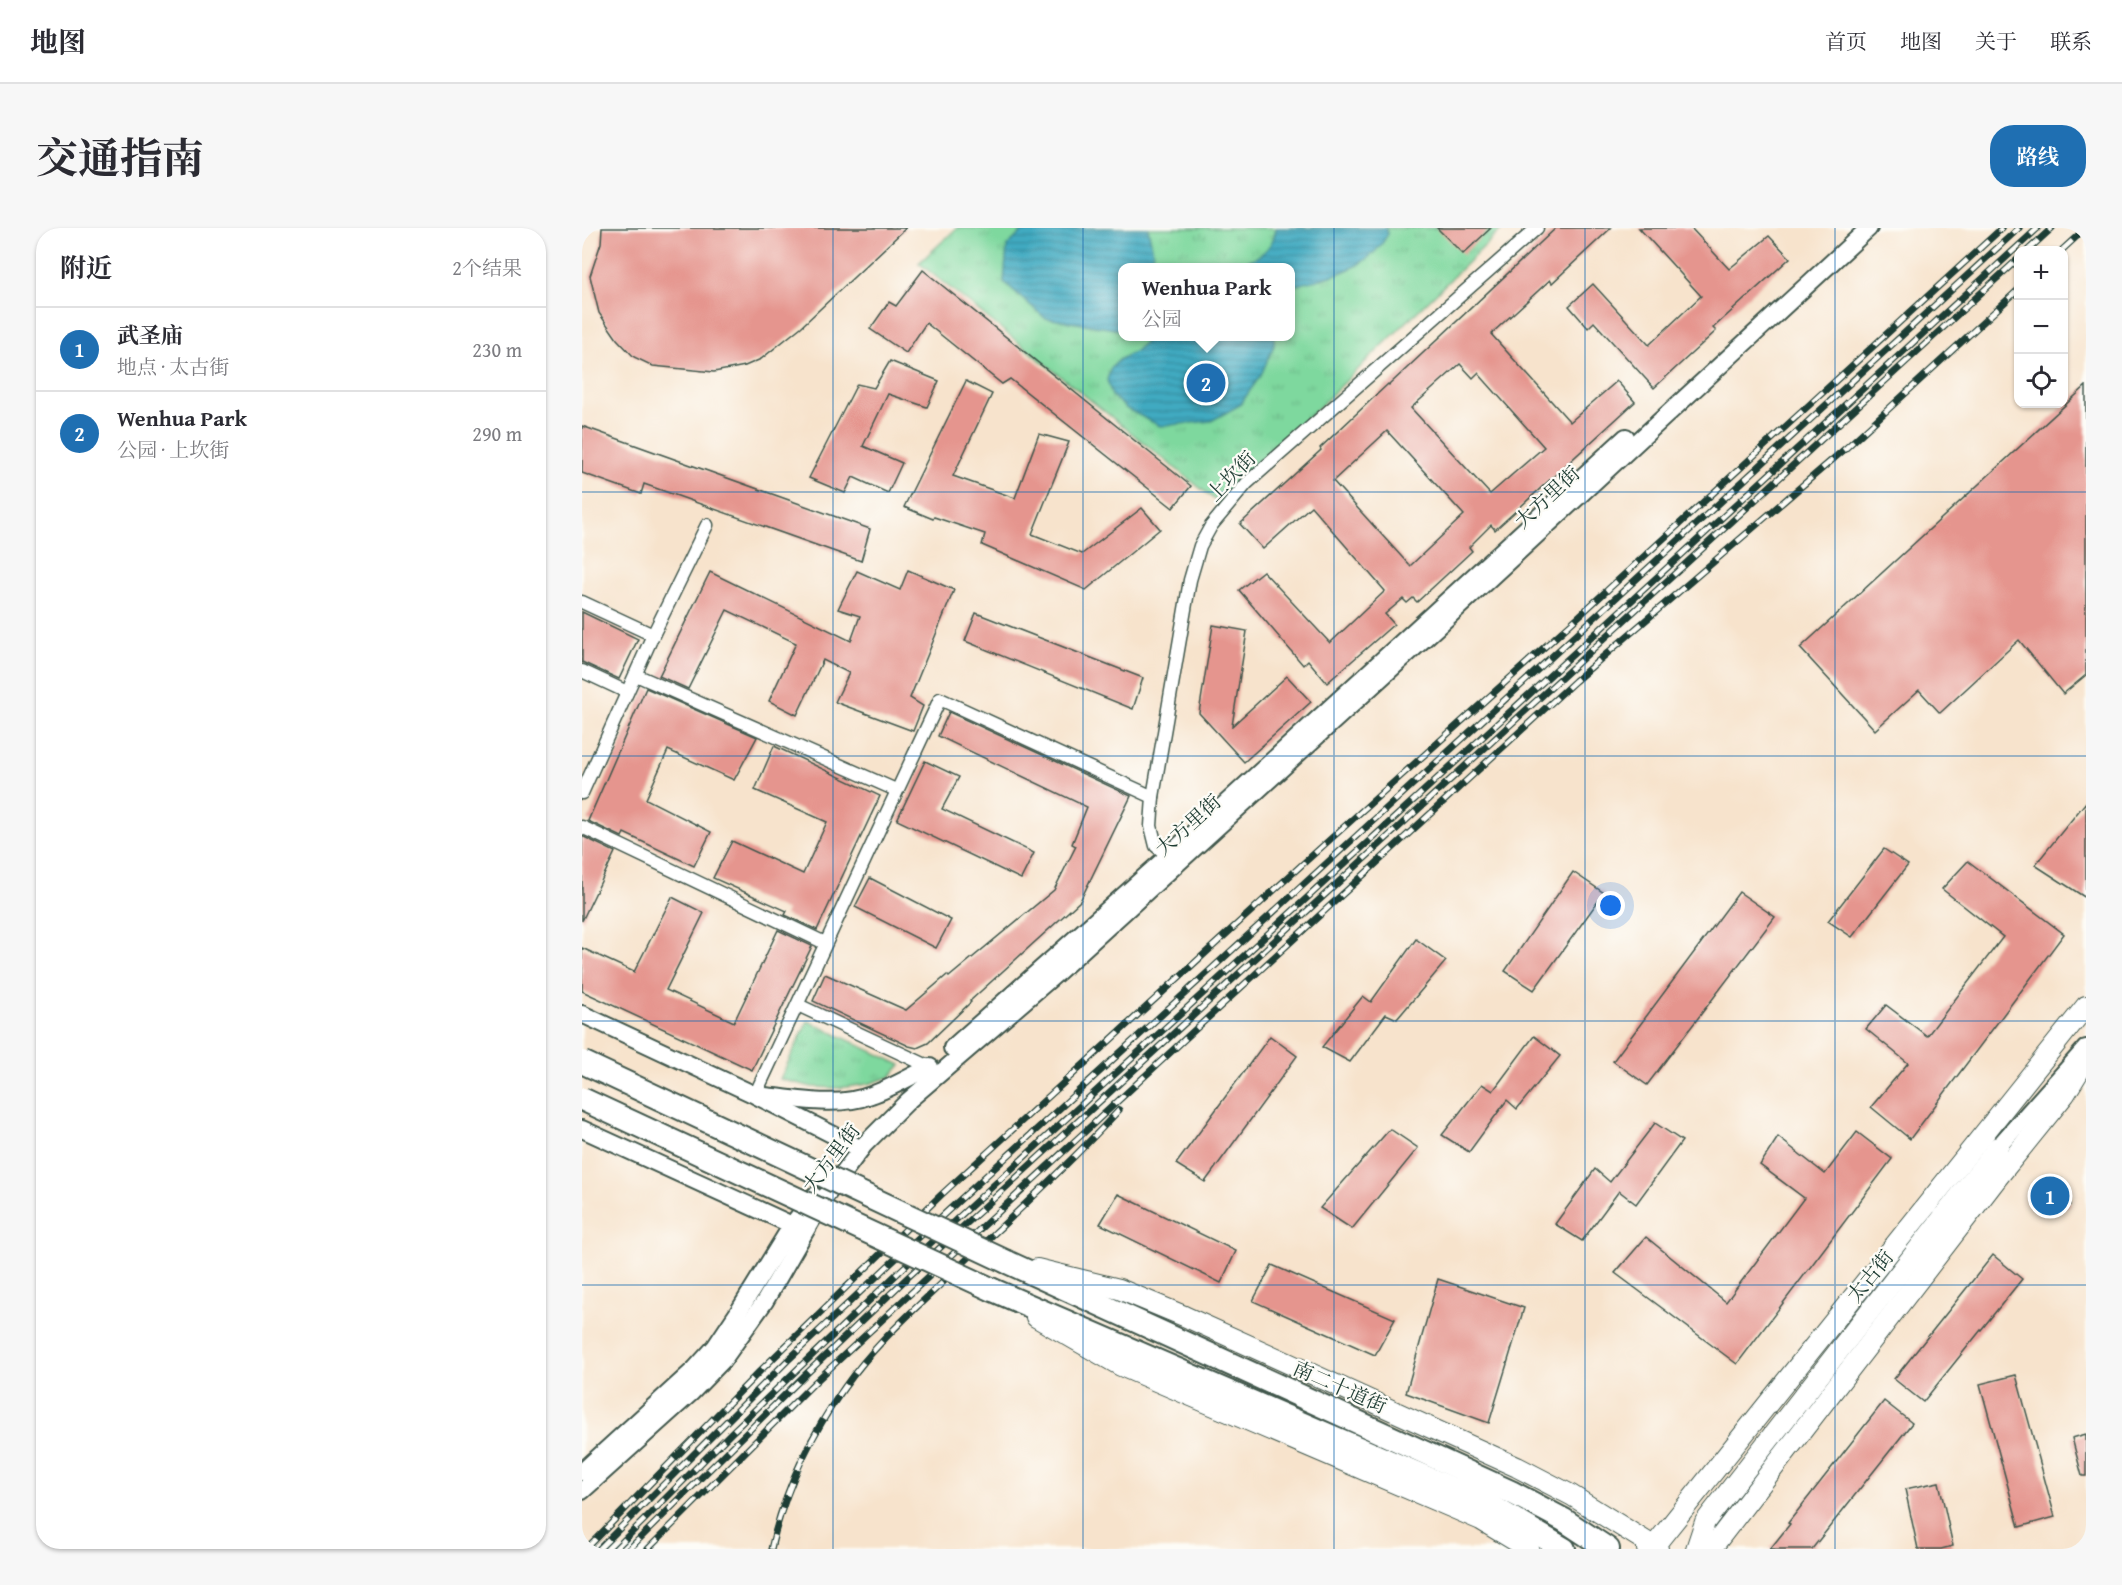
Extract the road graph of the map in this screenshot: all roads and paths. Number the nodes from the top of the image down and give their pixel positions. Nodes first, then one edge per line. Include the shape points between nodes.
1 (1537, 228) edge
2 (1855, 228) edge
3 (1869, 228) edge
4 (707, 525) dead end
5 (582, 602) edge
6 (653, 635) junction
7 (582, 671) edge
8 (636, 675) junction
9 (627, 692) junction
10 (896, 790) junction
11 (582, 791) edge
12 (1153, 797) junction
13 (582, 827) edge
14 (1168, 856) junction
15 (825, 943) junction
16 (798, 1005) junction
17 (2086, 1006) edge
18 (582, 1014) edge
19 (2086, 1048) edge
20 (582, 1062) edge
21 (2084, 1066) edge
22 (930, 1067) junction
23 (755, 1095) junction
24 (582, 1100) edge
25 (582, 1129) edge
26 (857, 1147) junction
27 (1998, 1147) joint
28 (792, 1225) junction
29 (1007, 1262) junction
30 (993, 1290) junction
31 (582, 1472) edge
32 (582, 1491) edge
33 (1653, 1548) edge
34 (1529, 1549) edge
35 (1564, 1549) edge
36 (1608, 1549) edge
37 (1696, 1549) edge
38 (1711, 1549) edge

1 - 12 street, 上坎街 via 1247,483 1211,526 1200,546 1190,580
2 - 14 main road, 大方里街
3 - 26 main road, 大方里街 via 1057,973
4 - 6 street
5 - 6 street
6 - 8 street
7 - 9 street
8 - 9 street
8 - 10 street
9 - 11 street
10 - 12 street via 940,699
10 - 15 street
12 - 14 street, 上坎街 via 1151,826 1156,846
13 - 15 street
14 - 22 main road, 大方里街
15 - 16 street
16 - 22 street
16 - 23 street
17 - 33 main road, 太古街
18 - 23 main road
19 - 27 main road, 太古街
20 - 29 highway, bridge
21 - 38 main road, 太古街
22 - 23 main road via 870,1096 843,1101
22 - 26 main road, 大方里街 via 882,1112
23 - 26 main road
24 - 30 highway, bridge
25 - 28 main road
26 - 28 main road, 大方里街
26 - 32 main road, 大方里街 via 765,1301 723,1360
27 - 37 main road, 太古街 via 1711,1514
28 - 31 main road, 大方里街 via 715,1347
29 - 33 main road, 南二十道街 via 1119,1288 1184,1316 1517,1467 1571,1495
29 - 36 highway via 1511,1492
30 - 34 main road via 1121,1366 1481,1520
30 - 35 highway via 1488,1504

